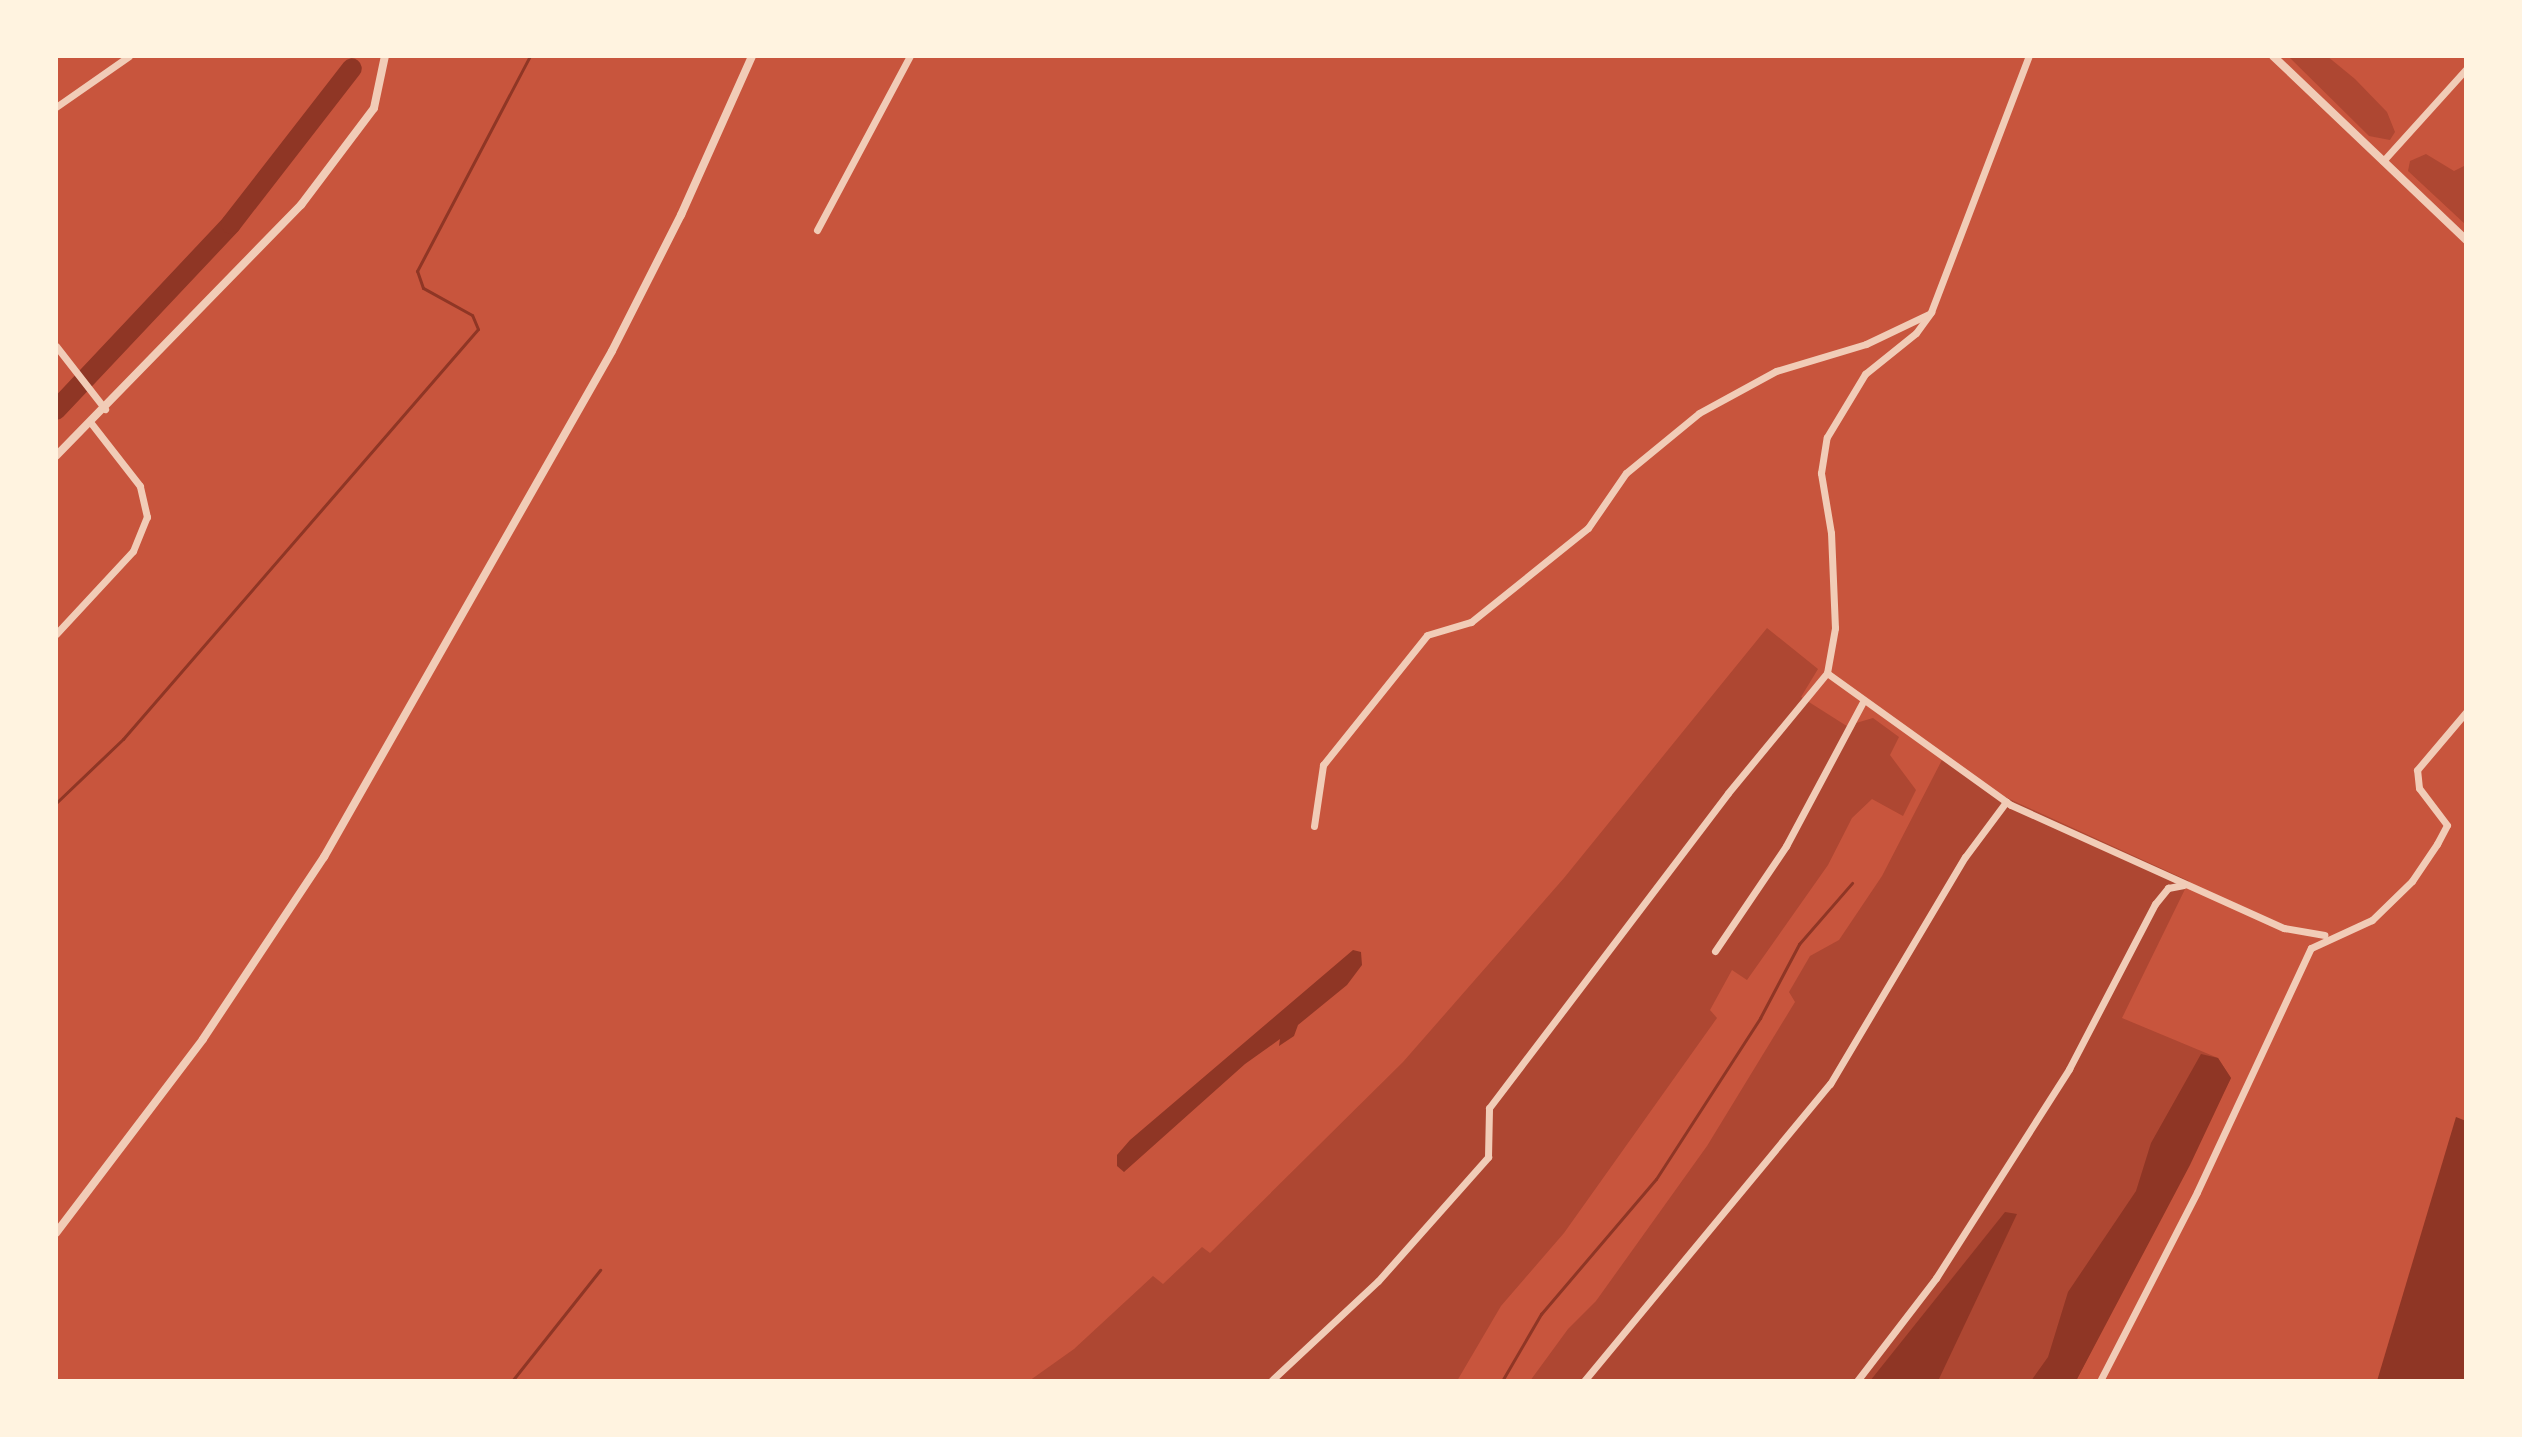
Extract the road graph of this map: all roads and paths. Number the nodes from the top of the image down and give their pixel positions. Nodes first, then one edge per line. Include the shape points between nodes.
1 (129, 56) edge
2 (385, 56) edge
3 (752, 56) edge
4 (910, 56) edge
5 (2029, 56) edge
6 (2273, 56) edge
7 (2466, 69) edge
8 (56, 107) edge
9 (2383, 161) junction
10 (817, 230) dead end
11 (2466, 240) edge
12 (1931, 312) junction
13 (56, 346) edge
14 (105, 409) junction
15 (91, 423) junction
16 (56, 456) edge
17 (56, 634) edge
18 (1827, 673) junction
19 (1863, 702) junction
20 (2466, 712) edge
21 (2006, 802) junction
22 (1314, 826) dead end
23 (2184, 885) junction
24 (2330, 935) junction
25 (1715, 951) dead end
26 (56, 1233) edge
27 (1271, 1381) edge
28 (1584, 1381) edge
29 (1857, 1381) edge
30 (2100, 1381) edge

1 - 8 street
2 - 14 street via 374,108 333,165 235,277
3 - 26 street via 681,215 612,351 324,857 203,1039
4 - 10 street
5 - 12 street
6 - 9 street
7 - 9 street
9 - 11 street
12 - 18 street via 1916,333 1865,374 1827,437 1821,473 1831,533 1835,628
12 - 22 street via 1866,344 1776,371 1699,413 1626,473 1588,528 1471,622 1427,635 1323,765
13 - 14 street
14 - 15 street
15 - 16 street
15 - 17 street via 140,486 147,507 145,530 133,551
18 - 19 street
18 - 27 street via 1728,793 1489,1108 1488,1157 1378,1281
19 - 21 street
19 - 25 street via 1786,846
20 - 24 street via 2417,770 2419,788 2447,825 2412,881 2372,920
21 - 23 street
21 - 28 street via 1965,857 1830,1084
23 - 24 street via 2284,928
23 - 29 street via 2168,888 2155,904 2069,1069 1936,1278
24 - 30 street via 2306,957 2228,1130

